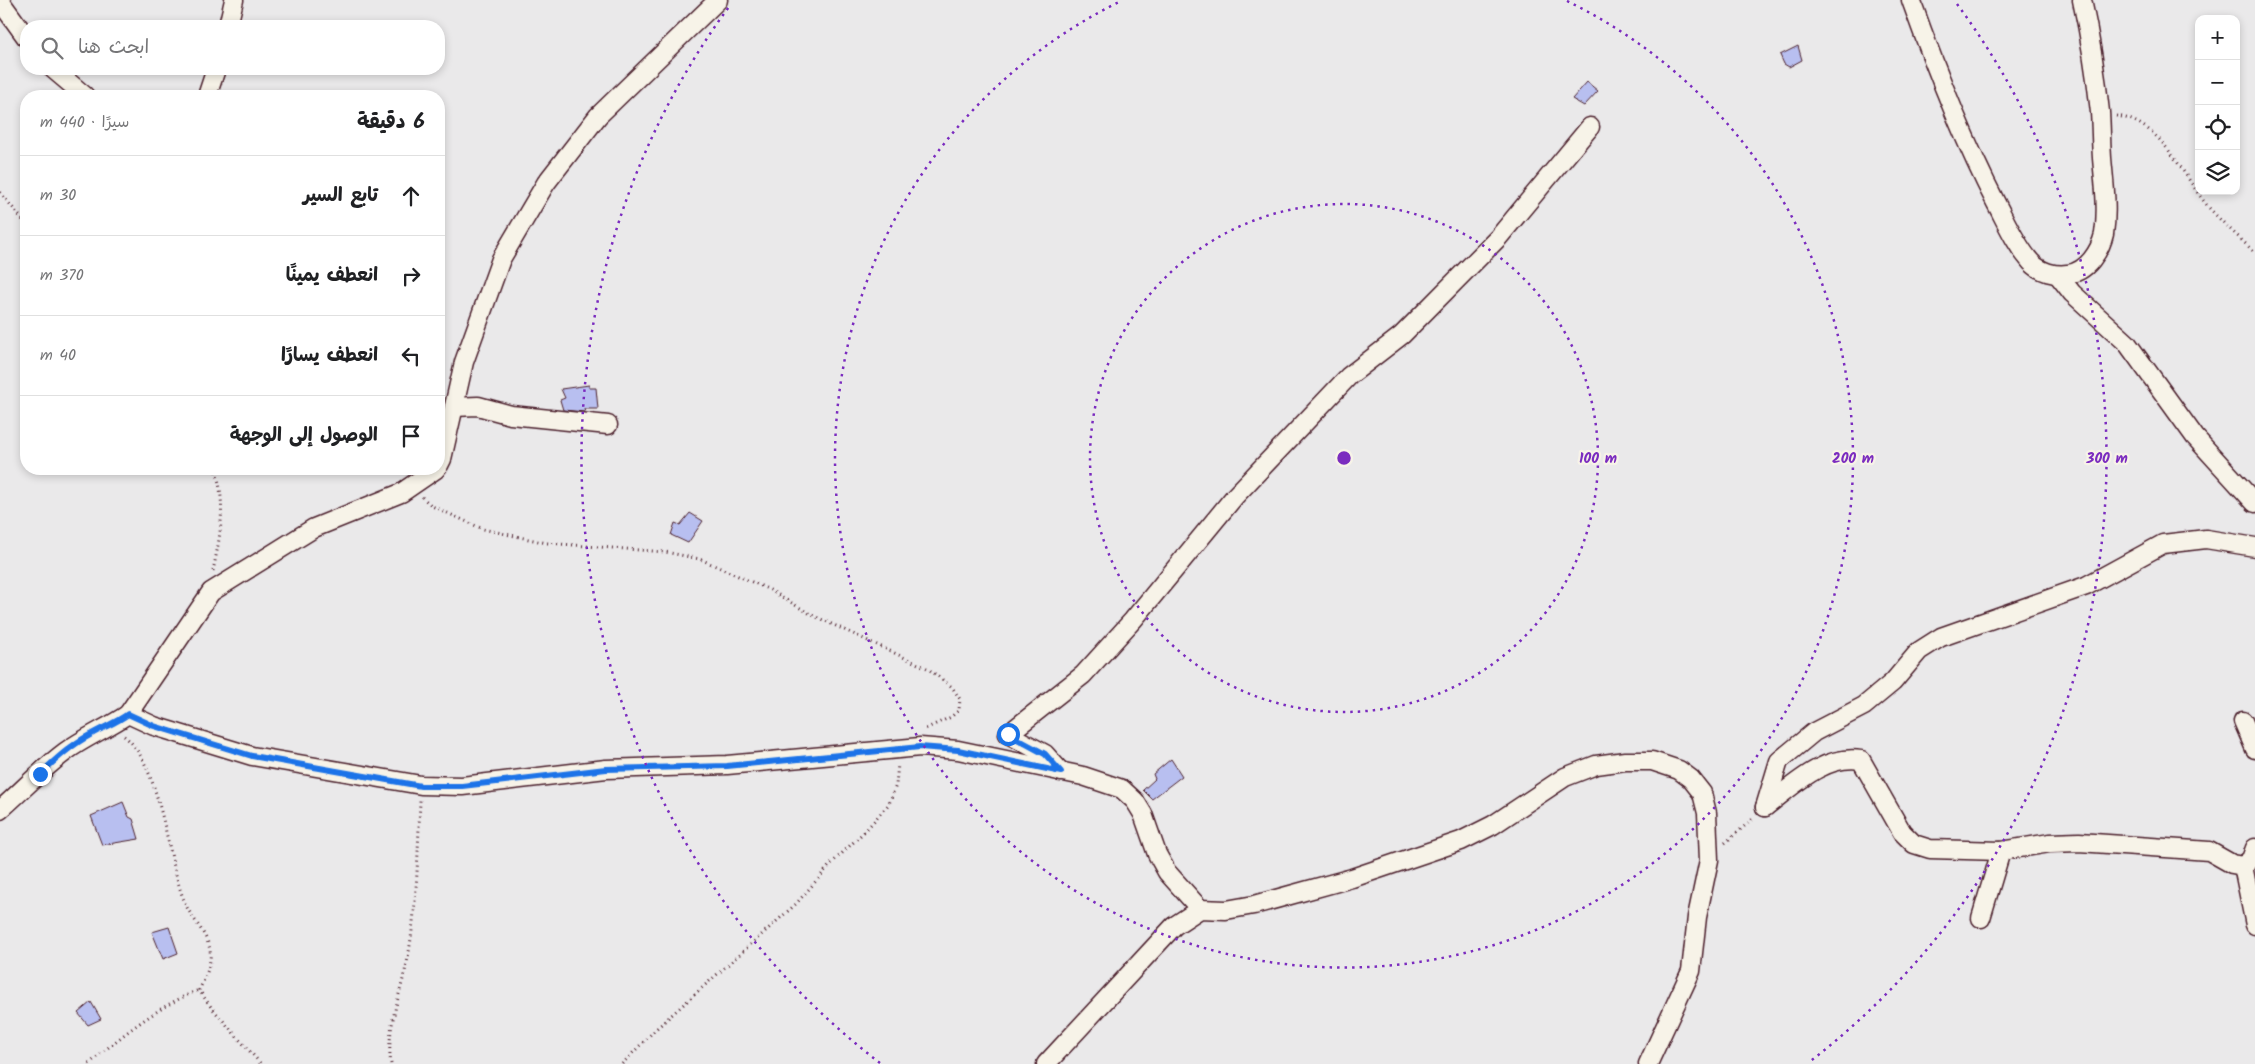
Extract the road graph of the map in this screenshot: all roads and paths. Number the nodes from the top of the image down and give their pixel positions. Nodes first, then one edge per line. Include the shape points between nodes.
1 (234, 0) edge
2 (718, 0) edge
3 (1911, 0) edge
4 (2082, 0) edge
5 (0, 1) edge
6 (229, 20) edge
7 (20, 29) edge
8 (60, 75) edge
9 (214, 75) edge
10 (78, 90) edge
11 (209, 90) edge
12 (2100, 115) junction
13 (1590, 127) dead end
14 (0, 192) edge
15 (20, 217) edge
16 (2255, 253) edge
17 (2058, 275) junction
18 (454, 407) junction
19 (608, 425) dead end
20 (445, 446) edge
21 (216, 475) edge
22 (426, 475) edge
23 (411, 487) junction
24 (2255, 504) edge
25 (2255, 547) edge
26 (211, 592) junction
27 (128, 714) junction
28 (2243, 721) dead end
29 (111, 726) junction
30 (2255, 749) edge
31 (898, 750) junction
32 (1061, 772) junction
33 (421, 786) junction
34 (1765, 807) junction
35 (0, 810) edge
36 (2255, 848) edge
37 (2002, 851) junction
38 (1709, 860) junction
39 (2243, 866) junction
40 (1200, 909) junction
41 (1981, 918) dead end
42 (2255, 924) edge
43 (199, 990) junction
44 (89, 1064) edge
45 (261, 1064) edge
46 (391, 1064) edge
47 (622, 1064) edge
48 (1046, 1064) edge
49 (1648, 1064) edge

1 - 6 street
2 - 18 street via 598,116 546,183 501,259 464,362
3 - 17 street via 1972,156 2015,238 2031,263
4 - 12 street
5 - 7 street
8 - 10 street
9 - 11 street
12 - 16 path via 2130,118 2159,138 2211,209
12 - 17 street via 2104,234 2090,262 2071,274
13 - 32 street via 1498,238 1402,335 1349,376 1235,496 1133,620 1083,675 1008,734 1045,754
14 - 15 path
17 - 24 street via 2127,342 2195,437
18 - 19 street via 478,406 511,416
18 - 20 street
21 - 26 path via 222,498 222,524
22 - 23 street
23 - 26 street via 314,528
23 - 31 path via 432,506 483,529 547,543 664,552 700,559 927,668 952,687 960,699 958,710 951,717 930,725
25 - 34 street via 2206,539 2163,544 2086,586 1941,637 1919,652 1893,682 1864,706 1814,732 1779,761
26 - 27 street
27 - 29 street
27 - 33 street via 163,729 252,756
28 - 30 street
29 - 35 street via 64,752
29 - 43 path via 127,738 141,756 158,802 185,903 210,950 209,966
31 - 32 street via 920,747 958,750
31 - 33 street via 727,766 606,769 462,786
31 - 47 path via 896,785 889,804 796,904 657,1028
32 - 40 street via 1114,784 1130,794 1142,814 1156,854 1167,872
33 - 46 path via 414,906 409,952 388,1039
34 - 37 street via 1818,767 1848,758 1861,760 1902,832 1914,844 1930,849
34 - 38 path
36 - 39 street via 2251,859
37 - 39 street via 2079,842 2209,851 2232,864
37 - 41 street
38 - 40 street via 1707,813 1702,793 1691,779 1679,770 1652,762 1625,761 1596,765 1565,777 1493,825 1462,841 1352,878 1254,905 1226,910
38 - 49 street via 1697,917 1691,972
39 - 42 street
40 - 48 street via 1174,926
43 - 44 path via 151,1015
43 - 45 path

